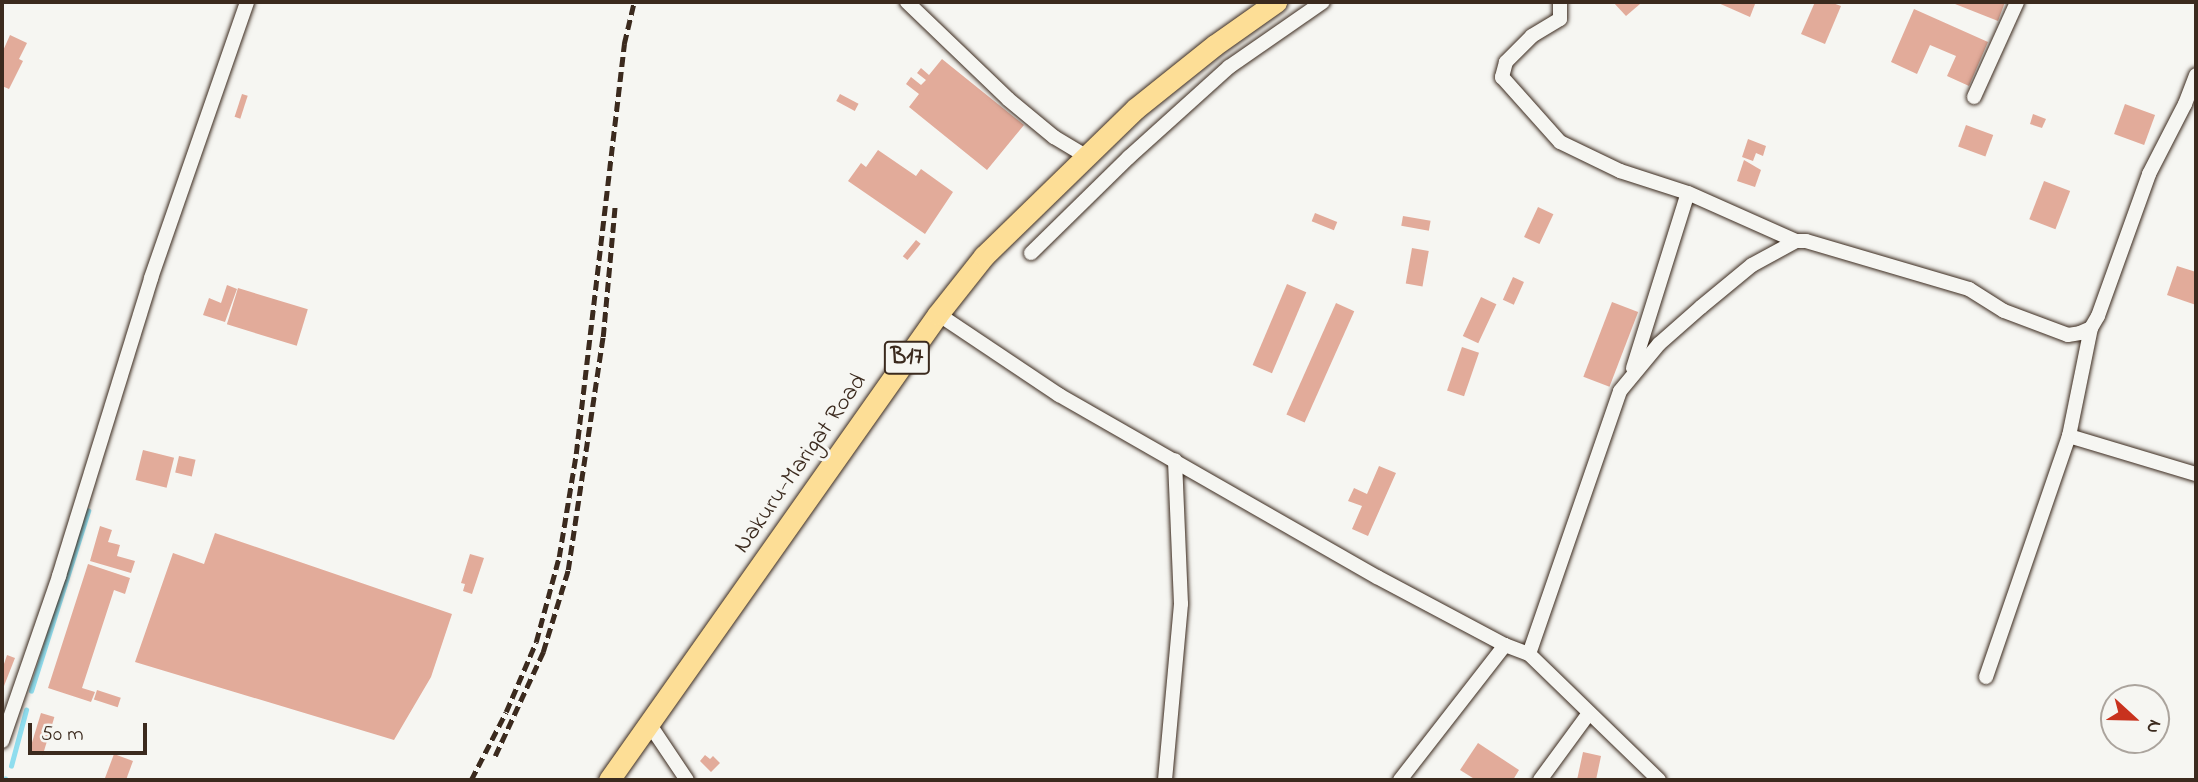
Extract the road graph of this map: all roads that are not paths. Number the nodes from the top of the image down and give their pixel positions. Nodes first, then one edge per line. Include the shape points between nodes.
1 (247, 2) edge
2 (907, 2) edge
3 (1276, 2) edge
4 (1323, 2) edge
5 (1560, 2) edge
6 (2017, 2) edge
7 (2196, 75) edge
8 (1974, 97) dead end
9 (1084, 155) junction
10 (1688, 192) junction
11 (1796, 241) junction
12 (1031, 253) dead end
13 (938, 314) junction
14 (2091, 328) junction
15 (1631, 374) junction
16 (2068, 436) junction
17 (1175, 460) junction
18 (2196, 474) edge
19 (1504, 645) junction
20 (1529, 654) junction
21 (1986, 677) dead end
22 (1589, 713) junction
23 (650, 725) junction
24 (2, 741) edge
25 (609, 780) edge
26 (687, 780) edge
27 (1165, 780) edge
28 (1400, 780) edge
29 (1540, 780) edge
30 (1659, 780) edge

1 - 24 street via 151,278 59,576
2 - 9 street via 1008,99
3 - 9 main road, Nakuru-Marigat Road / B17 via 1144,101
4 - 12 street via 1230,67
5 - 10 street via 1560,19 1532,36 1506,62 1502,77 1560,142 1620,171
6 - 8 street
7 - 14 street via 2149,174
9 - 13 main road, Nakuru-Marigat Road / B17 via 984,256
10 - 11 street
10 - 15 street
11 - 14 street via 1969,289 2004,311 2068,335
11 - 15 street via 1752,265 1659,344
13 - 17 street via 1059,395
13 - 23 main road, Nakuru-Marigat Road / B17
14 - 16 street
15 - 20 street via 1620,391
16 - 18 street
16 - 21 street
17 - 19 street
17 - 27 street via 1181,604
19 - 20 street
19 - 28 street
20 - 22 street
22 - 29 street
22 - 30 street
23 - 25 main road, Nakuru-Marigat Road / B17
23 - 26 street

